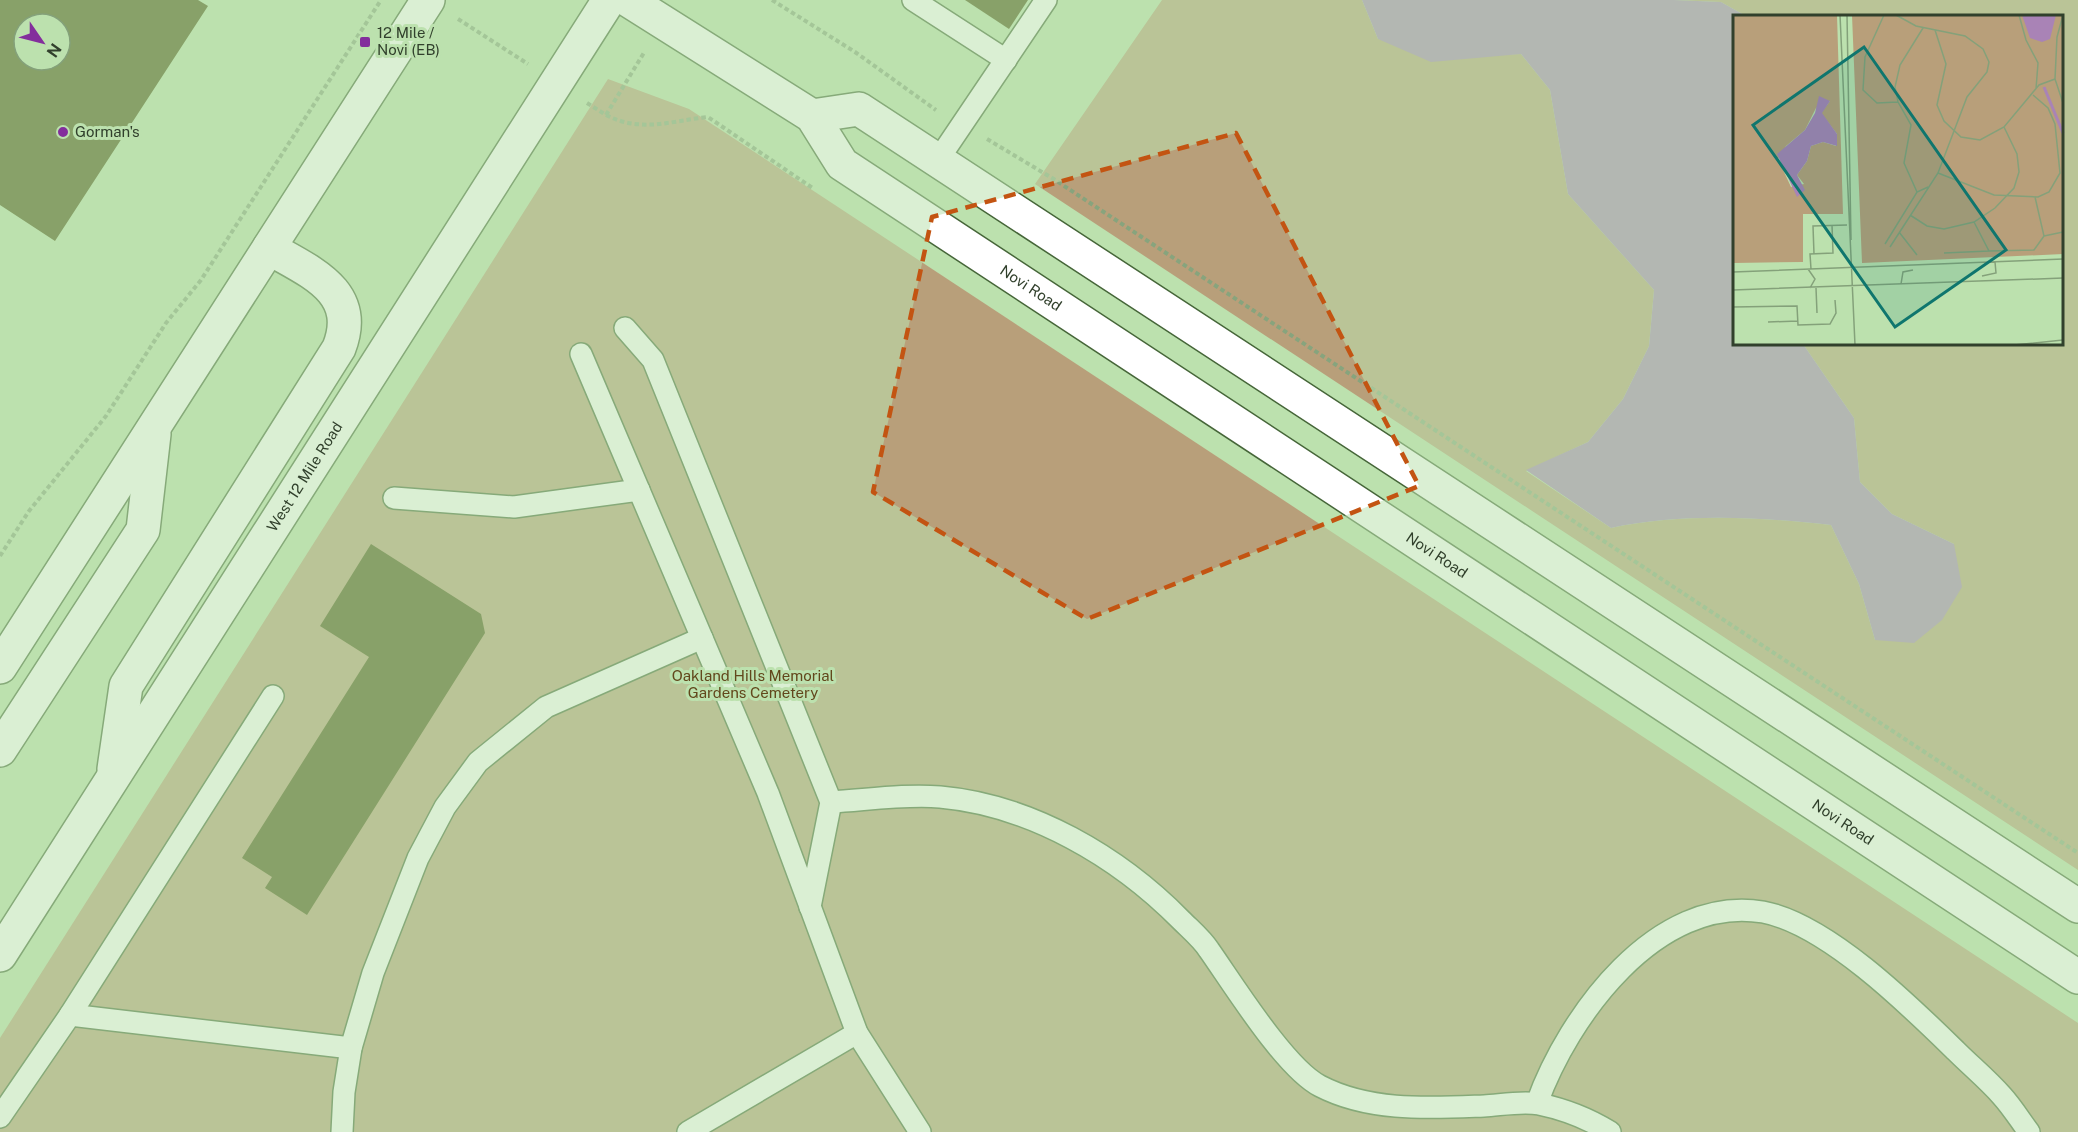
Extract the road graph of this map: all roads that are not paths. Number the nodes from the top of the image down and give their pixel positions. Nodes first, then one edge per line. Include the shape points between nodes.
1 (428, 0) edge
2 (609, 0) edge
3 (628, 0) edge
4 (913, 0) edge
5 (1046, 0) edge
6 (1006, 60) junction
7 (812, 116) junction
8 (938, 160) junction
9 (269, 248) junction
10 (625, 328) dead end
11 (581, 354) dead end
12 (155, 426) junction
13 (639, 490) junction
14 (394, 498) dead end
15 (702, 638) junction
16 (0, 667) edge
17 (273, 696) dead end
18 (0, 750) edge
19 (112, 779) junction
20 (831, 802) junction
21 (2078, 906) edge
22 (810, 907) junction
23 (0, 955) edge
24 (2078, 976) edge
25 (70, 1015) junction
26 (857, 1033) junction
27 (351, 1048) junction
28 (1537, 1103) junction
29 (0, 1117) edge
30 (342, 1132) edge
31 (688, 1132) edge
32 (920, 1132) edge
33 (1610, 1132) edge
34 (2029, 1132) edge

1 - 9 main road
2 - 19 main road, West 12 Mile Road
3 - 7 main road, Novi Road
4 - 6 lane
5 - 6 lane
6 - 8 lane
7 - 8 main road via 859,109
7 - 24 main road, Novi Road via 842,164
8 - 21 main road
9 - 12 main road
9 - 19 main road via 333,290 346,318 344,333 339,348 126,686
10 - 20 lane via 653,360
11 - 13 lane
12 - 16 main road
12 - 18 main road via 143,530
13 - 14 lane via 514,507
13 - 15 lane
15 - 22 lane via 768,793
15 - 27 lane via 546,707 478,762 445,807 418,858 373,973
17 - 25 lane
19 - 23 main road, West 12 Mile Road
20 - 22 lane
20 - 28 lane via 939,797 999,809 1092,849 1167,906 1207,947 1253,1015 1298,1069 1325,1089 1375,1104 1410,1107
22 - 26 lane
25 - 27 lane
25 - 29 lane
26 - 31 lane
26 - 32 lane
27 - 30 lane
28 - 33 lane via 1594,1122
28 - 34 lane via 1549,1070 1585,1010 1634,955 1701,917 1739,910 1787,920 1832,944 1914,1010 2002,1096

